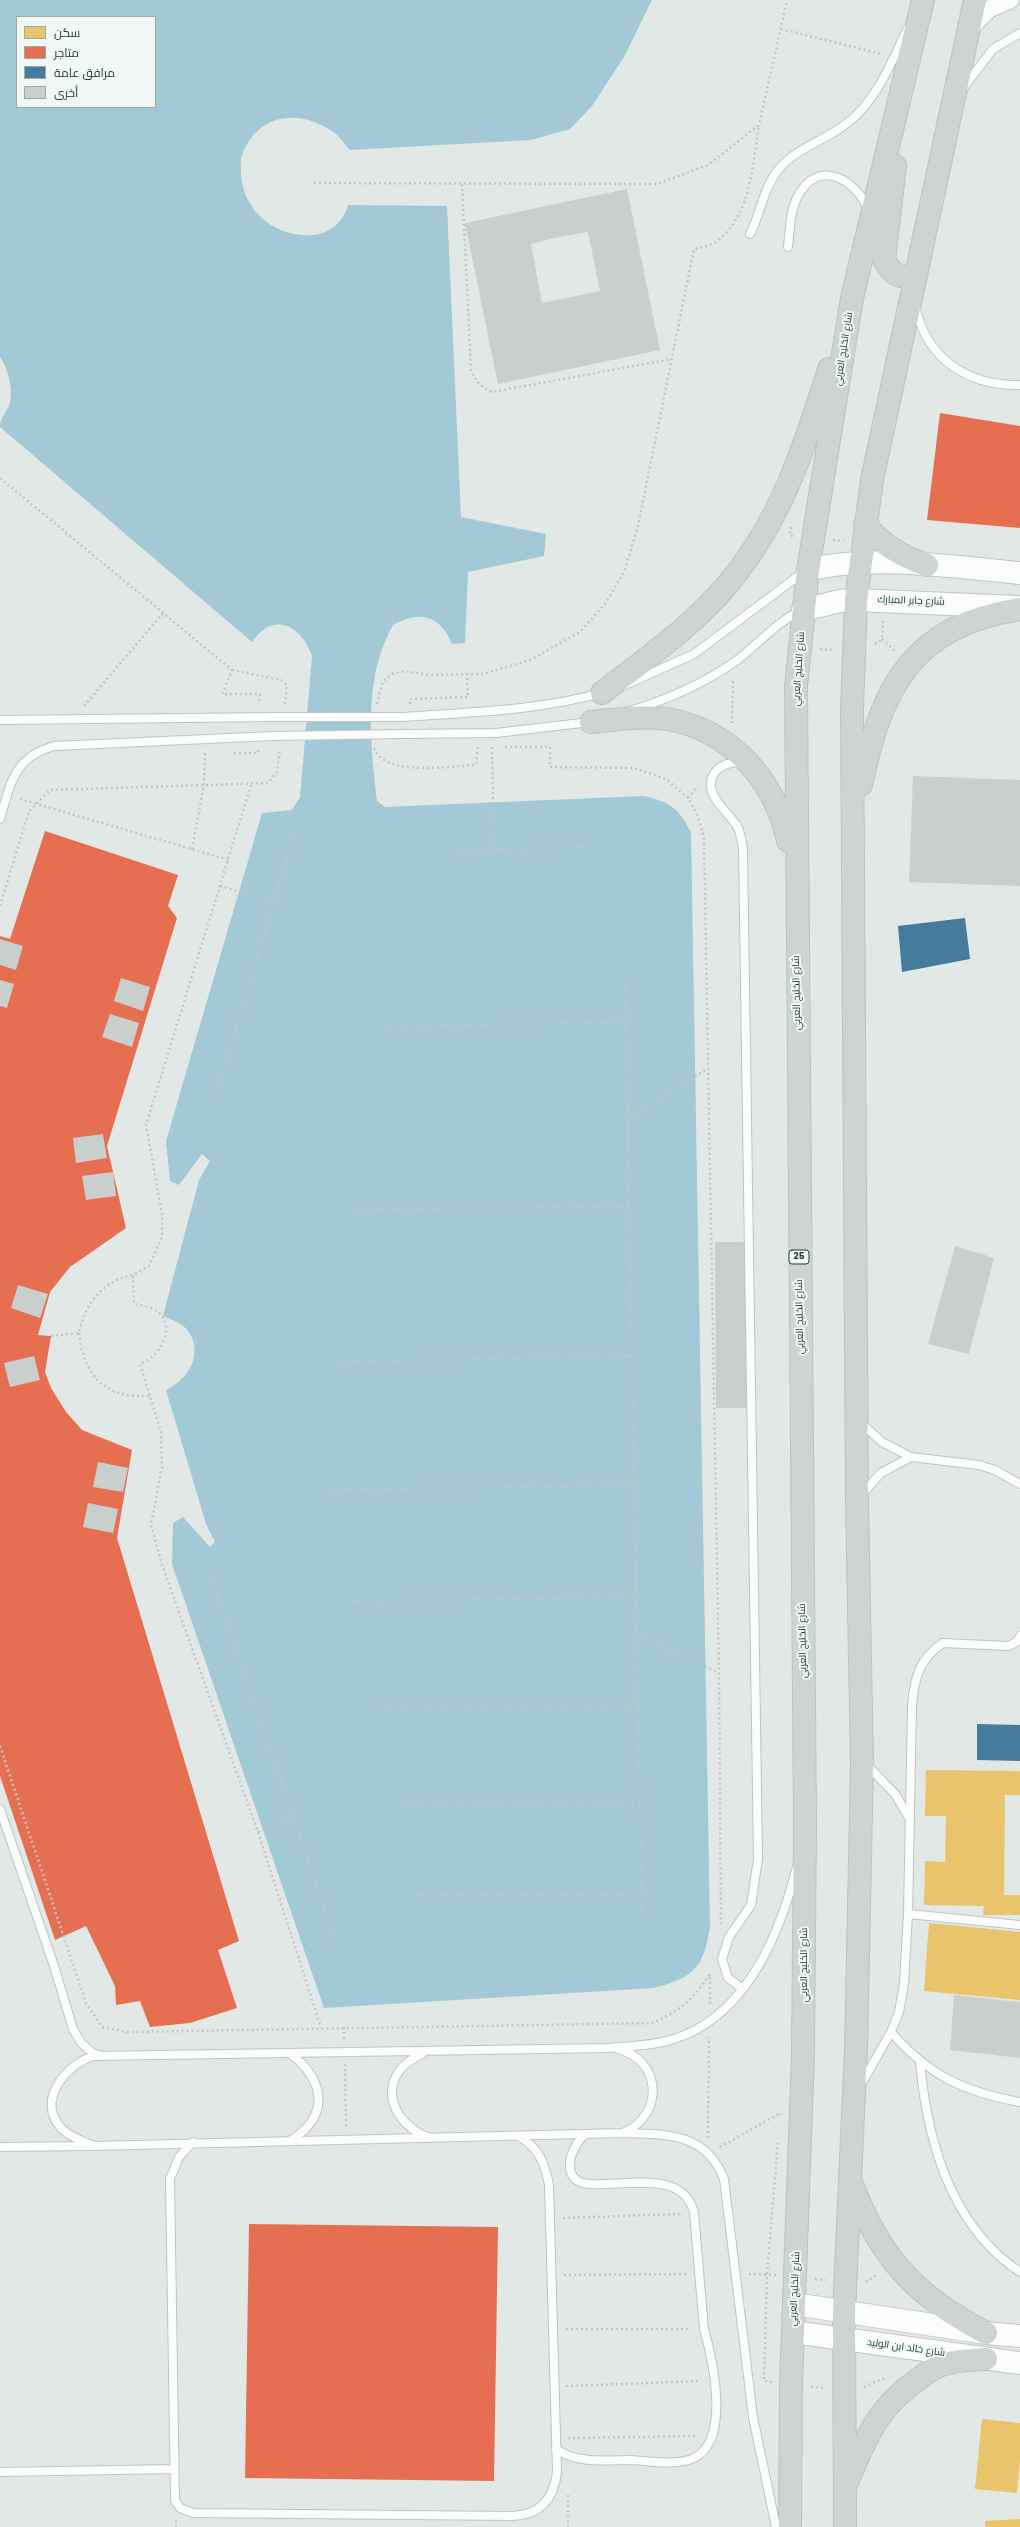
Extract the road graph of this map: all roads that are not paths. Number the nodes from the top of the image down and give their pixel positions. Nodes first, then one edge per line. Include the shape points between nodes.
1 (919, 0) edge
2 (923, 0) edge
3 (975, 0) edge
4 (1010, 0) edge
5 (969, 29) junction
6 (1020, 33) edge
7 (950, 121) junction
8 (892, 129) junction
9 (871, 215) junction
10 (750, 234) dead end
11 (788, 247) dead end
12 (915, 283) junction
13 (852, 298) junction
14 (1020, 385) edge
15 (865, 524) junction
16 (860, 563) junction
17 (927, 565) junction
18 (808, 570) junction
19 (1020, 573) edge
20 (856, 600) junction
21 (1020, 608) edge
22 (803, 610) junction
23 (602, 693) junction
24 (0, 720) edge
25 (590, 722) junction
26 (748, 764) junction
27 (0, 819) edge
28 (853, 828) junction
29 (796, 900) junction
30 (856, 1415) junction
31 (911, 1457) junction
32 (1020, 1484) edge
33 (857, 1501) junction
34 (1020, 1636) edge
35 (862, 1758) junction
36 (0, 1809) edge
37 (910, 1820) junction
38 (805, 1824) junction
39 (908, 1914) junction
40 (1020, 1925) edge
41 (743, 1989) junction
42 (891, 2032) junction
43 (608, 2048) junction
44 (427, 2052) junction
45 (291, 2054) junction
46 (101, 2056) junction
47 (920, 2062) junction
48 (854, 2096) junction
49 (1020, 2102) edge
50 (622, 2134) junction
51 (583, 2136) junction
52 (519, 2137) junction
53 (431, 2138) junction
54 (290, 2140) junction
55 (193, 2142) junction
56 (94, 2146) junction
57 (0, 2147) edge
58 (849, 2175) junction
59 (1020, 2272) edge
60 (794, 2304) junction
61 (844, 2312) junction
62 (793, 2332) junction
63 (986, 2333) junction
64 (1020, 2336) edge
65 (843, 2339) junction
66 (986, 2359) junction
67 (1020, 2363) edge
68 (556, 2449) junction
69 (174, 2469) junction
70 (0, 2472) edge
71 (843, 2491) junction
72 (776, 2527) edge
73 (790, 2527) edge
74 (845, 2527) edge

1 - 10 lane via 878,88 854,118 798,152 778,171 767,187 758,220
2 - 8 main road, شارع الخليج العربي / 25
3 - 5 main road
4 - 5 street via 989,9
5 - 7 main road
6 - 7 lane via 1000,44 984,59 960,94
7 - 12 main road
8 - 9 main road, شارع الخليج العربي / 25
8 - 12 main road via 895,163 884,259 888,269
9 - 11 lane via 861,195 849,183 833,175 819,176 806,184 797,198
9 - 13 main road, شارع الخليج العربي / 25
12 - 14 lane via 921,326 934,347 953,366 963,374 983,382
12 - 15 main road
13 - 18 main road, شارع الخليج العربي / 25
13 - 23 main road via 793,477 760,541 727,585 703,610
15 - 16 main road
15 - 17 main road via 874,535 896,552
16 - 17 main road
16 - 18 main road
16 - 20 main road
17 - 19 main road
18 - 22 main road, شارع الخليج العربي / 25
18 - 23 lane via 694,654 644,678
20 - 21 main road, شارع جابر المبارك
20 - 22 main road, شارع جابر المبارك
20 - 28 main road via 852,710
21 - 28 main road via 968,621 935,639 910,664 884,704 866,763
22 - 25 lane via 789,618 734,662 709,677 636,709
22 - 29 main road, شارع الخليج العربي / 25 via 796,687
23 - 24 lane, bridge via 570,702 519,710 403,717
25 - 26 main road via 646,718 683,723 700,728 731,746
25 - 27 lane, bridge via 496,733 273,736 54,746 33,754 20,765
26 - 29 main road via 762,778 783,817
26 - 41 lane via 732,762 721,766 710,778 713,796 738,828 744,850 758,1859 751,1905 729,1937 722,1959 728,1978
28 - 30 main road
29 - 38 main road, شارع الخليج العربي / 25
30 - 31 lane via 875,1437
30 - 33 main road
31 - 32 lane via 979,1464
31 - 33 lane via 881,1473
33 - 35 main road
34 - 37 lane via 1018,1641 1009,1646 943,1643 927,1656 921,1665 912,1700
35 - 37 lane via 895,1794
35 - 48 main road
36 - 46 lane via 54,1966 73,2030 82,2044 92,2053
37 - 39 lane
38 - 41 lane via 798,1862 784,1912 763,1958
38 - 60 main road, شارع الخليج العربي / 25 via 803,2054
39 - 40 lane
39 - 42 lane via 904,1984 899,2012
41 - 43 lane via 710,2020 684,2035 664,2042
42 - 47 lane
42 - 48 lane
43 - 44 lane
43 - 50 lane via 622,2050 637,2058 648,2068 653,2081 652,2095 645,2113 633,2128
44 - 45 lane
44 - 53 lane via 414,2057 404,2067 395,2081 392,2098 396,2113 404,2123 416,2132
45 - 46 lane
45 - 54 lane via 312,2075 320,2099 310,2123
46 - 56 lane via 86,2058 66,2071 56,2086 52,2102 54,2117 62,2129
47 - 49 lane via 952,2083 982,2094
47 - 59 lane via 924,2105 946,2179 973,2227 996,2252
48 - 58 main road
50 - 51 lane
50 - 72 lane via 672,2136 691,2142 708,2153 724,2179 753,2417
51 - 52 lane
51 - 68 lane via 573,2148 569,2159 570,2169 575,2178 590,2184 657,2183 668,2185 687,2197 694,2213 704,2329 714,2380 716,2419 714,2436 700,2454 683,2461 587,2460
52 - 53 lane
52 - 68 lane via 537,2151 546,2168 549,2185
53 - 54 lane
54 - 55 lane
55 - 56 lane
55 - 69 lane via 179,2157 170,2180
56 - 57 lane
58 - 61 main road
58 - 63 main road via 862,2212 894,2262 920,2291 935,2303
60 - 61 main road
60 - 62 main road, شارع الخليج العربي / 25
61 - 63 main road
61 - 65 main road
62 - 65 main road, شارع خالد ابن الوليد
62 - 73 main road, شارع الخليج العربي / 25
63 - 64 main road
65 - 66 main road, شارع خالد ابن الوليد
65 - 71 main road
66 - 67 main road, شارع خالد ابن الوليد
66 - 71 main road via 948,2363 928,2372 887,2404 868,2433
68 - 69 lane via 553,2491 538,2510 522,2516 193,2513 180,2508 175,2500
69 - 70 lane
71 - 74 main road

